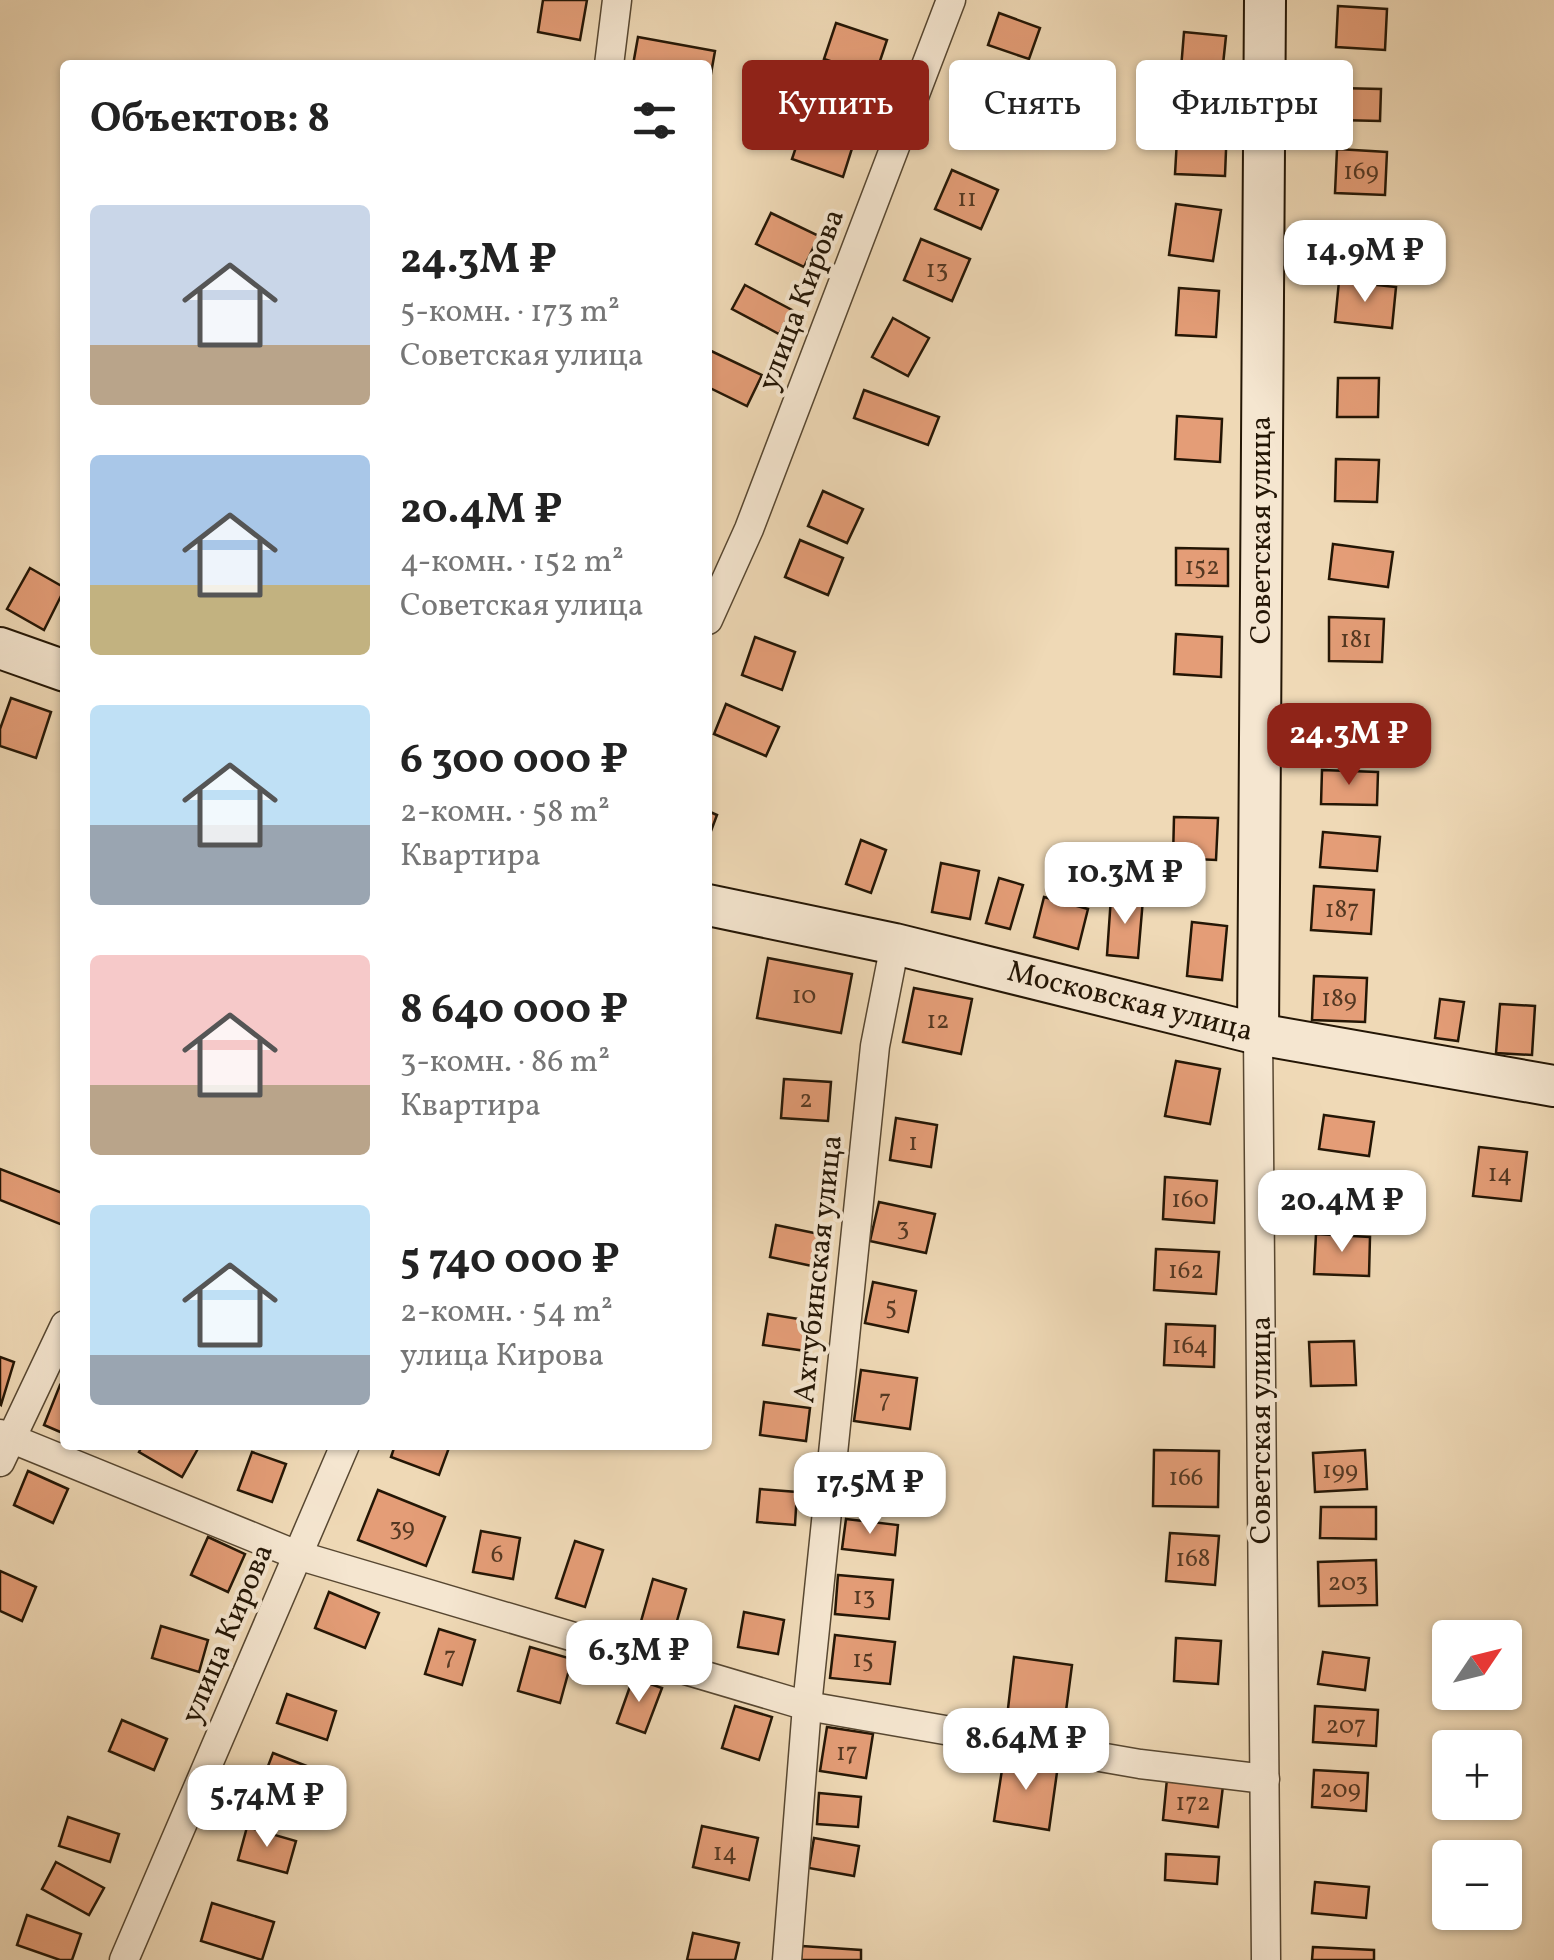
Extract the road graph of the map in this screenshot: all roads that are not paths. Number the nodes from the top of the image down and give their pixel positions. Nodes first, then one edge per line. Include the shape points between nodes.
1 (617, 0) edge
2 (951, 0) edge
3 (1265, 0) edge
4 (609, 60) edge
5 (712, 611) edge
6 (0, 648) edge
7 (60, 669) edge
8 (712, 906) edge
9 (894, 944) junction
10 (1258, 1034) junction
11 (1554, 1086) edge
12 (60, 1336) edge
13 (4, 1444) edge
14 (343, 1450) edge
15 (297, 1555) junction
16 (807, 1706) junction
17 (1265, 1779) junction
18 (124, 1960) edge
19 (787, 1960) edge
20 (1266, 1960) edge

1 - 4 street
2 - 5 street, улица Кирова
3 - 10 street, Советская улица
6 - 7 street
8 - 9 street, Московская улица
9 - 10 street, Московская улица
9 - 16 street, Ахтубинская улица via 875,1046
10 - 11 street, Московская улица
10 - 17 street, Советская улица
12 - 13 street
13 - 15 street
14 - 15 street, улица Кирова
15 - 16 street
15 - 18 street, улица Кирова
16 - 17 street
16 - 19 street, Ахтубинская улица
17 - 20 street, Советская улица

